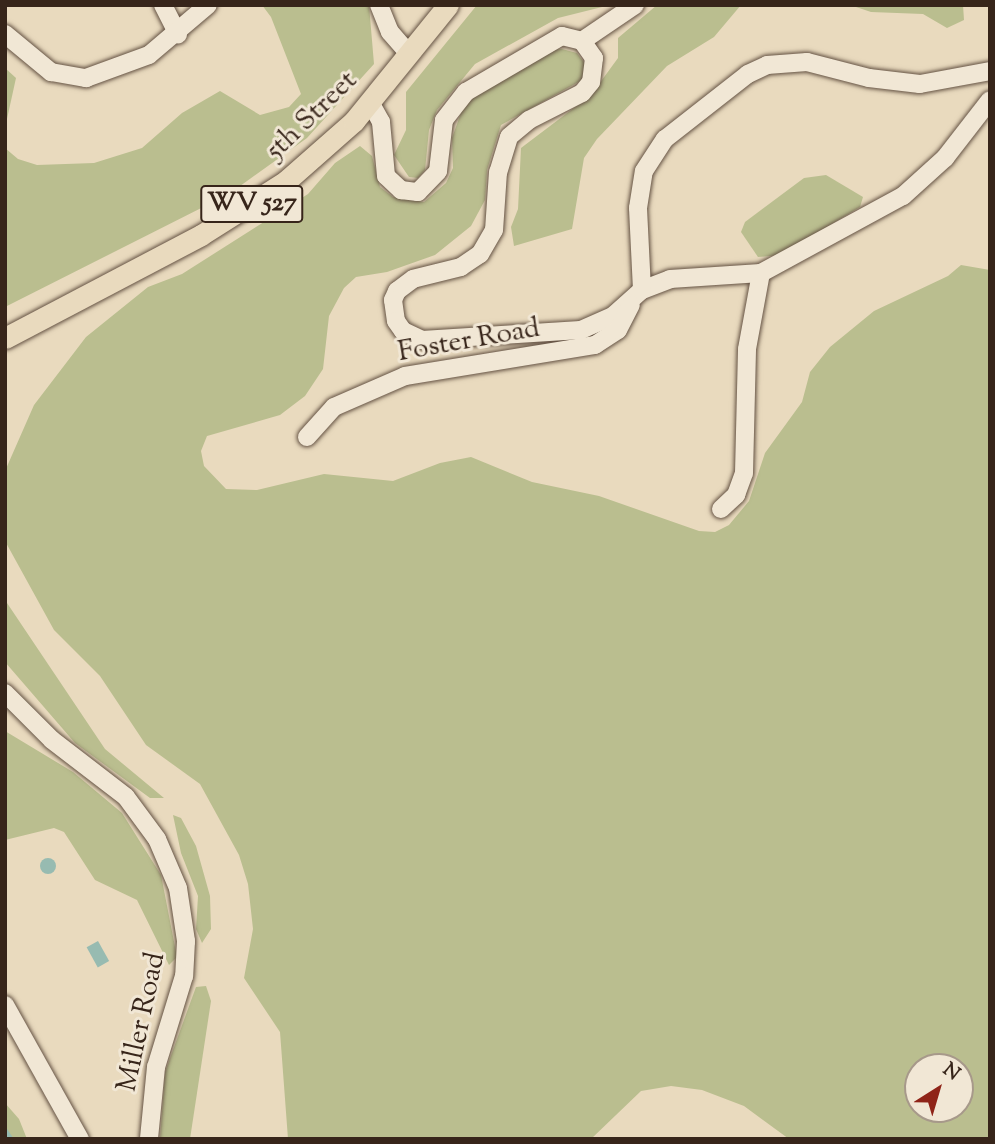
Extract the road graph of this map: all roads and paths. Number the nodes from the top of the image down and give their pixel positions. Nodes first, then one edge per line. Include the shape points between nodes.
1 (163, 5) edge
2 (208, 5) edge
3 (379, 5) edge
4 (448, 5) edge
5 (635, 5) edge
6 (5, 34) edge
7 (178, 34) junction
8 (582, 41) junction
9 (409, 54) junction
10 (990, 71) edge
11 (990, 100) edge
12 (370, 102) junction
13 (761, 273) junction
14 (638, 294) junction
15 (5, 338) edge
16 (307, 437) dead end
17 (721, 509) dead end
18 (5, 693) edge
19 (5, 1005) edge
20 (80, 1139) edge
21 (149, 1139) edge

1 - 7 street
2 - 7 street
3 - 9 street via 390,32
4 - 9 main road, 5th Street / WV 527
5 - 8 street
6 - 7 street via 40,66 73,78 100,75 132,63
8 - 12 street via 570,36 555,39 466,92 444,120 438,171 418,192 401,190 386,176 381,122
8 - 14 street via 594,58 591,82 582,93 529,120 509,137 498,172 497,215 488,243 461,267 404,284 393,300 393,312 403,331 422,340 552,333 596,326
9 - 12 main road, 5th Street / WV 527
10 - 14 street, Foster Road via 920,84 869,78 807,62 767,65 748,74 665,139 644,171 638,208
11 - 13 street via 945,158 903,196
12 - 15 main road, 5th Street / WV 527 via 320,153 253,203
13 - 14 street via 684,276
13 - 17 street via 747,349 744,472 736,495
14 - 16 street, Foster Road via 618,330 595,345 405,376 334,407
18 - 21 street, Miller Road via 52,740 126,797 157,839 178,888 185,923 184,976 156,1067
19 - 20 street

